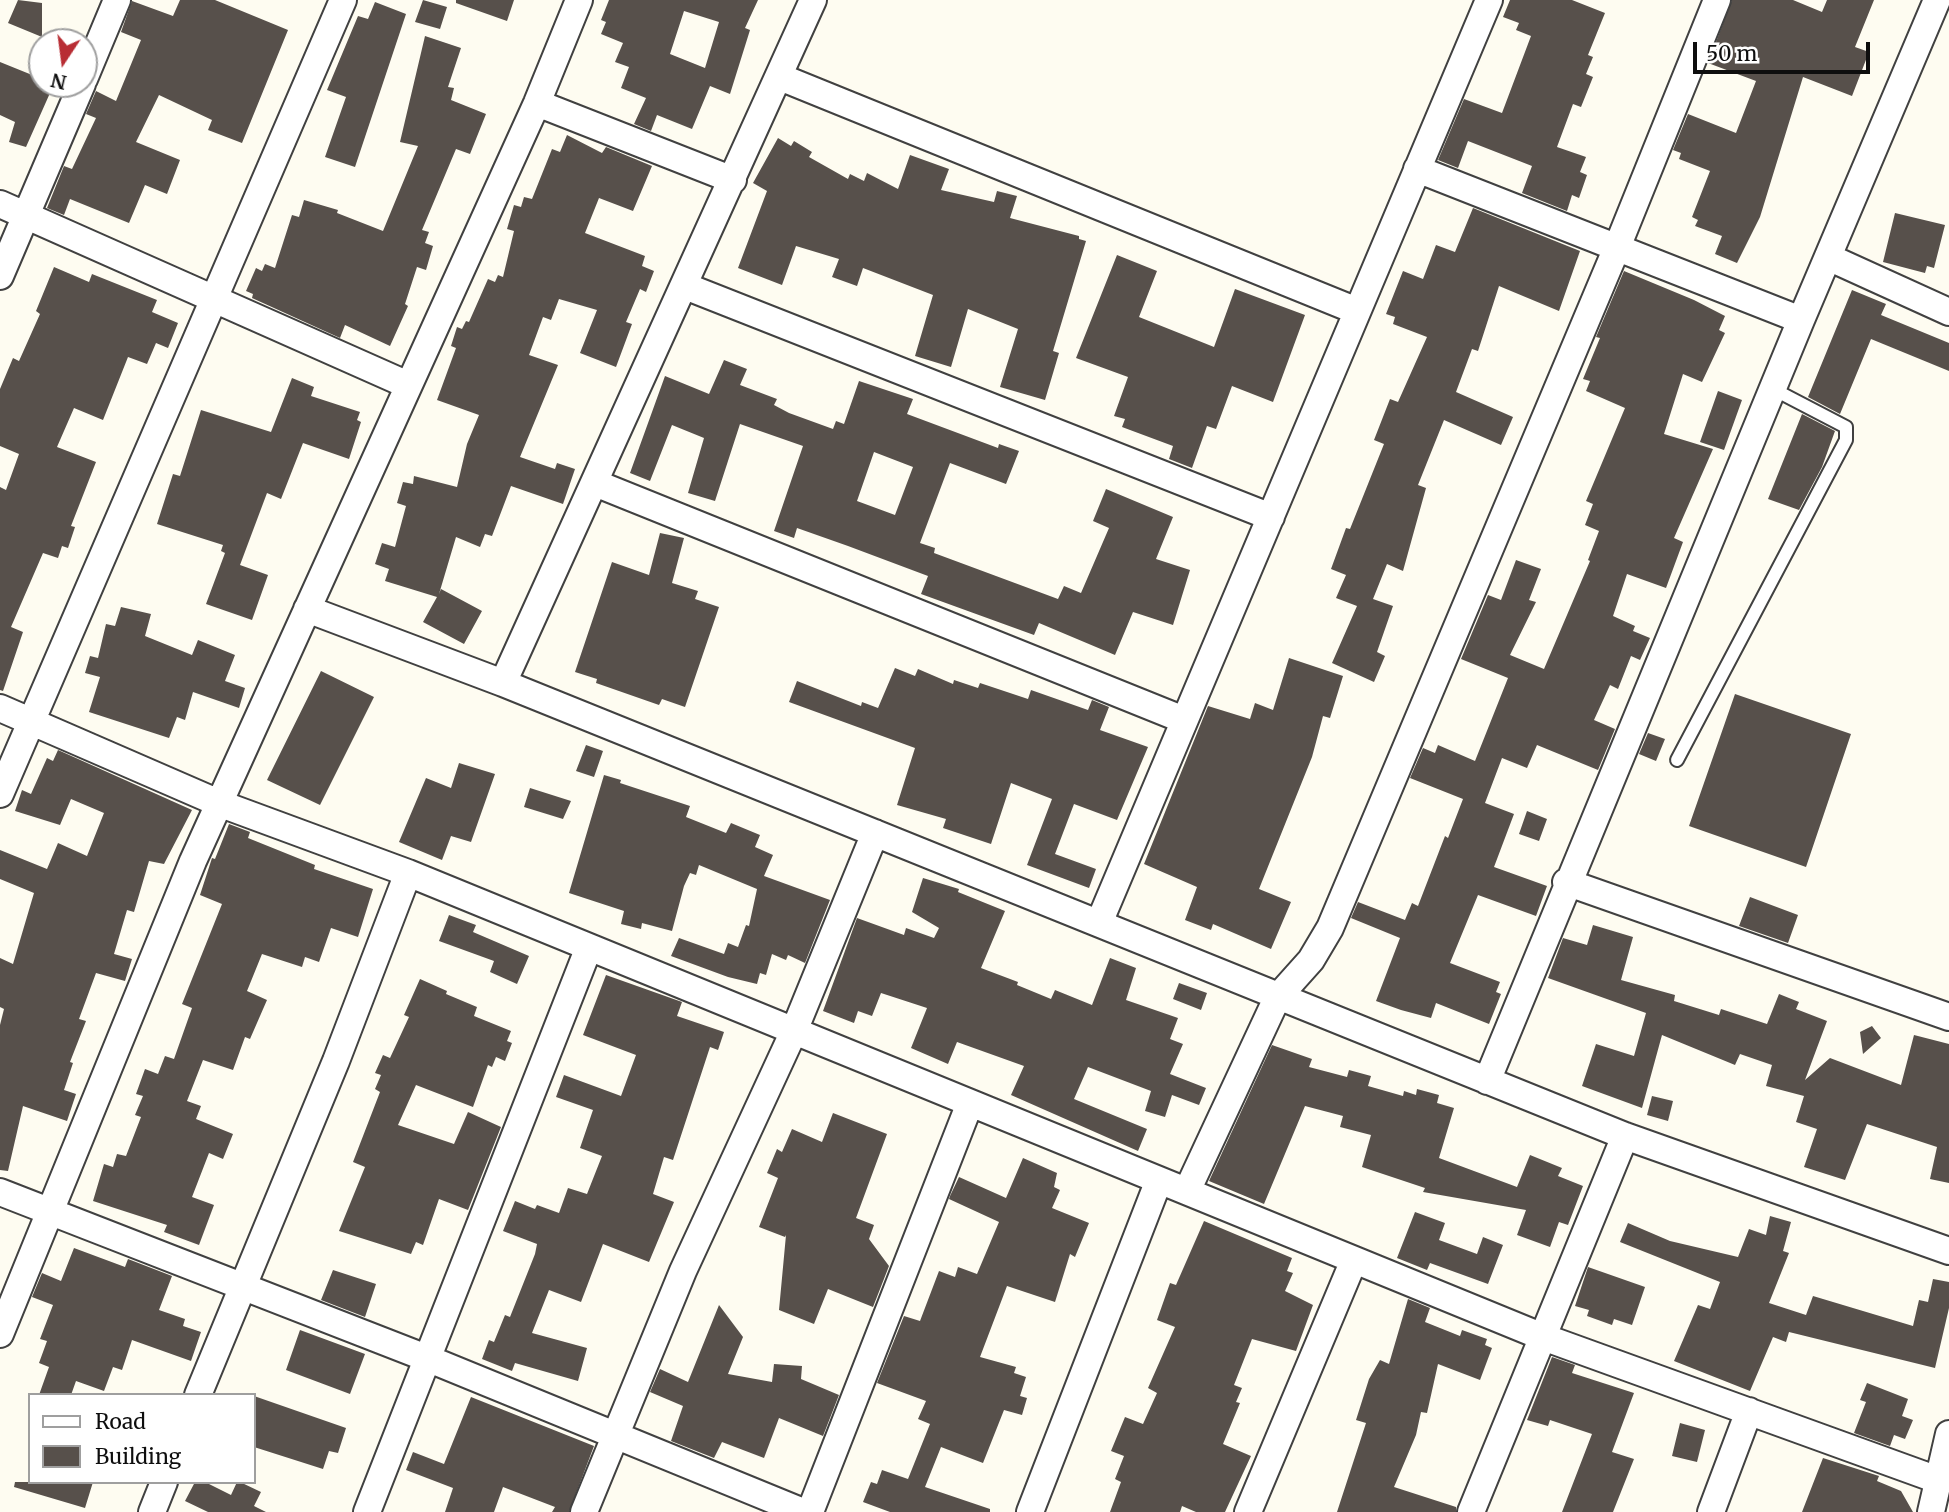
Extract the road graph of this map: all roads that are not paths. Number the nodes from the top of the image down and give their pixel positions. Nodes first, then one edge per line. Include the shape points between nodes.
1 (117, 0) edge
2 (343, 0) edge
3 (579, 0) edge
4 (813, 0) edge
5 (1489, 0) edge
6 (1717, 0) edge
7 (1937, 0) edge
8 (98, 45) edge
9 (779, 76) junction
10 (76, 98) edge
11 (537, 103) junction
12 (1417, 169) junction
13 (733, 180) junction
14 (0, 204) edge
15 (26, 215) junction
16 (1618, 245) junction
17 (1828, 257) junction
18 (0, 276) edge
19 (684, 286) junction
20 (216, 301) junction
21 (1357, 311) junction
22 (1949, 312) edge
23 (1801, 320) junction
24 (408, 385) junction
25 (1773, 389) junction
26 (595, 483) junction
27 (1271, 517) junction
28 (307, 609) junction
29 (503, 682) junction
30 (0, 708) edge
31 (1184, 720) junction
32 (31, 722) junction
33 (1677, 760) dead end
34 (0, 794) edge
35 (222, 803) junction
36 (875, 833) junction
37 (408, 873) junction
38 (1566, 882) junction
39 (1099, 923) junction
40 (589, 947) junction
41 (1277, 998) junction
42 (1949, 1017) edge
43 (794, 1031) junction
44 (1487, 1081) junction
45 (970, 1103) junction
46 (1625, 1136) junction
47 (1159, 1180) junction
48 (1187, 1191) junction
49 (0, 1192) edge
50 (51, 1212) junction
51 (1949, 1251) edge
52 (1354, 1260) junction
53 (241, 1285) junction
54 (0, 1334) edge
55 (1543, 1337) junction
56 (429, 1359) junction
57 (199, 1393) edge
58 (1749, 1411) junction
59 (614, 1434) junction
60 (1949, 1434) edge
61 (1938, 1480) junction
62 (163, 1484) edge
63 (152, 1512) edge
64 (367, 1512) edge
65 (584, 1512) edge
66 (803, 1512) edge
67 (810, 1512) edge
68 (1030, 1512) edge
69 (1248, 1512) edge
70 (1471, 1512) edge
71 (1711, 1512) edge
72 (1931, 1512) edge

1 - 8 street
2 - 20 street
3 - 11 street
4 - 9 street
5 - 12 street
6 - 16 street
7 - 17 street
9 - 13 street
9 - 21 street
10 - 15 street
11 - 13 street
11 - 24 street
12 - 16 street
12 - 21 street
13 - 19 street
14 - 15 street
15 - 18 street
15 - 20 street
16 - 23 street
16 - 41 street via 1330,928 1311,960
17 - 22 street
17 - 23 street
19 - 26 street
19 - 27 street
20 - 24 street
20 - 32 street
21 - 27 street
23 - 25 street
24 - 28 street
25 - 33 lane via 1846,427 1846,440
25 - 38 street
26 - 29 street
26 - 31 street
27 - 31 street
28 - 29 street
28 - 35 street
29 - 36 street
30 - 32 street
31 - 39 street
32 - 34 street
32 - 35 street
35 - 37 street
35 - 50 street via 193,861
36 - 39 street
36 - 43 street
37 - 40 street
37 - 53 street via 336,1061
38 - 42 street
38 - 44 street
39 - 41 street
40 - 43 street
40 - 56 street
41 - 44 street
41 - 48 street
43 - 45 street
43 - 59 street via 682,1271
44 - 46 street
45 - 47 street
45 - 67 street
46 - 51 street
46 - 55 street
47 - 48 street
47 - 68 street
48 - 52 street
49 - 50 street
50 - 53 street
50 - 54 street
52 - 55 street
52 - 69 street
53 - 56 street
53 - 57 street
55 - 58 street
55 - 70 street
56 - 59 street
56 - 64 street
58 - 61 street
58 - 71 street
59 - 65 street
59 - 66 street
60 - 61 street
61 - 72 street
62 - 63 street

